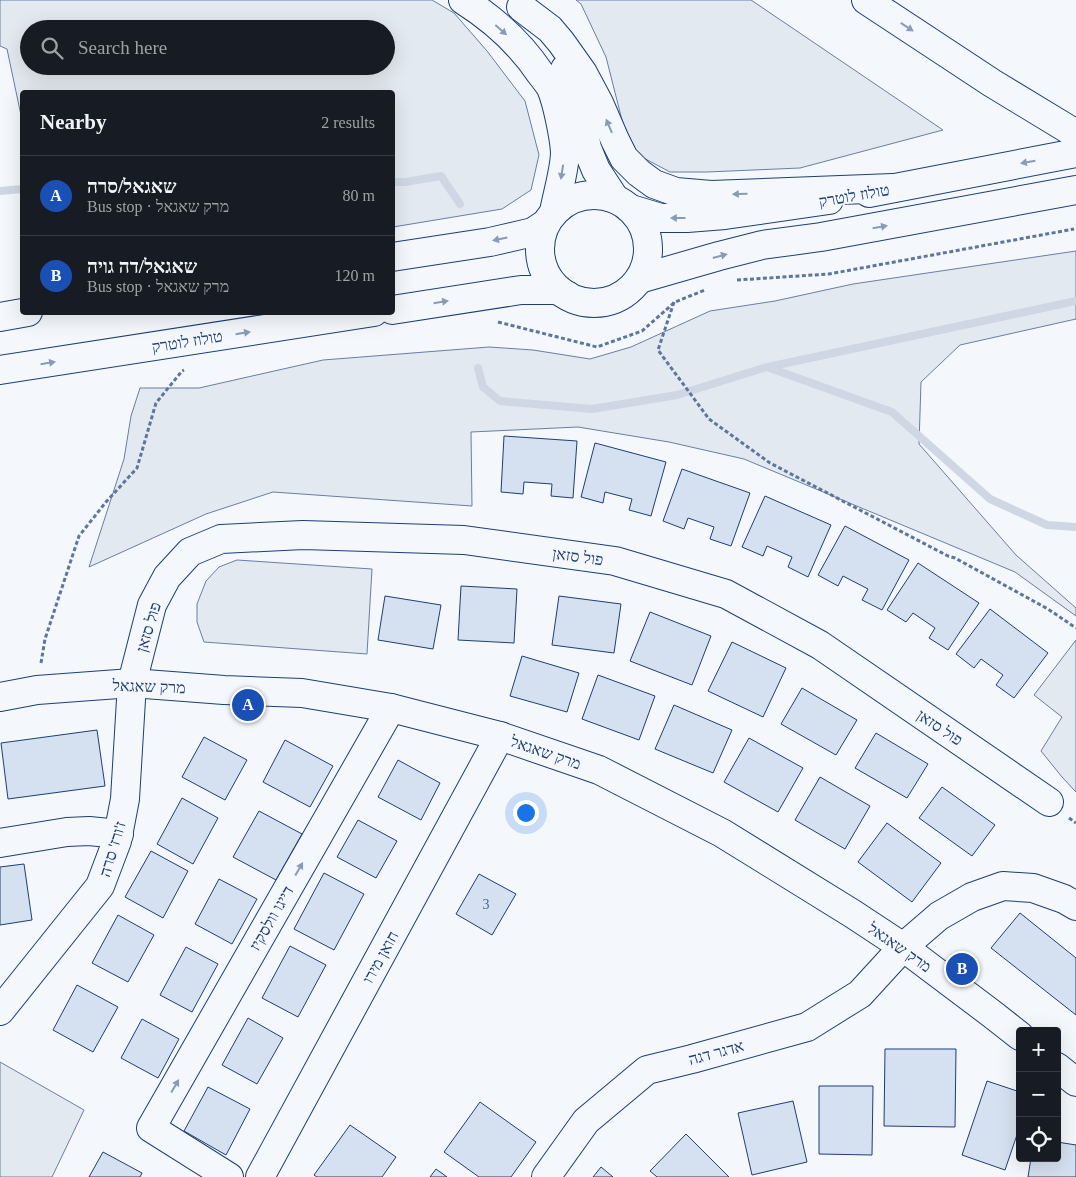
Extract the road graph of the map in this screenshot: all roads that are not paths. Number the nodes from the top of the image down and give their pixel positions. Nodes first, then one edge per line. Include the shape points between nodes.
1 (463, 0) edge
2 (866, 0) edge
3 (517, 3) edge
4 (1076, 134) edge
5 (1076, 154) edge
6 (893, 188) junction
7 (1076, 190) edge
8 (623, 204) junction
9 (550, 218) junction
10 (395, 256) edge
11 (639, 279) junction
12 (575, 300) junction
13 (395, 310) edge
14 (20, 313) edge
15 (355, 315) edge
16 (0, 317) edge
17 (0, 370) edge
18 (132, 683) junction
19 (0, 697) edge
20 (391, 708) junction
21 (500, 736) junction
22 (1049, 802) dead end
23 (119, 834) junction
24 (0, 842) edge
25 (1076, 906) edge
26 (903, 947) junction
27 (0, 1011) edge
28 (1016, 1033) edge
29 (1061, 1070) edge
30 (1076, 1082) edge
31 (229, 1177) edge
32 (260, 1177) edge
33 (546, 1177) edge

1 -> 9 main road via 517,43 551,88 565,152
2 -> 4 main road
6 -> 3 main road via 711,195 676,192 654,184 624,158 583,73 561,42
3 - 8 main road via 540,26 557,51 578,104 587,148 596,170
5 -> 6 main road, טולוז לוטרק
6 -> 8 main road, טולוז לוטרק via 816,202 687,218 661,218
11 -> 7 main road via 762,245 821,238
8 - 9 main road via 599,195 583,196 567,202
8 - 11 main road via 641,221 647,235 646,265
9 -> 10 main road via 533,232 490,242
9 - 12 main road via 540,241 541,259 547,277 559,291
11 - 12 main road via 627,292 611,300 593,303
13 -> 12 main road via 522,290 557,290
14 - 16 main road
17 -> 15 main road, טולוז לוטרק
18 - 19 main road, מרק שאגאל via 36,690
18 - 20 main road, מרק שאגאל via 302,693
18 - 22 main road, פול סזאן via 152,604 167,576 190,552 221,539 303,535 464,540 615,561 726,594 820,645
18 - 23 main road, ז'ורז' סרה via 125,799
20 - 21 main road, מרק שאגאל
31 -> 20 main road, דייגו וולסקיז via 151,1128
21 - 26 main road, מרק שאגאל via 599,770 722,833
21 - 32 main road, חואן מירו
23 - 24 main road via 74,832
23 - 27 main road, ז'ורז' סרה via 100,886
25 - 26 main road, אדגר דגה via 1032,888 1003,886 972,897 939,916
26 - 28 main road, מרק שאגאל
26 - 33 main road, אדגר דגה via 860,994 807,1027 647,1070 586,1121
29 - 30 main road

